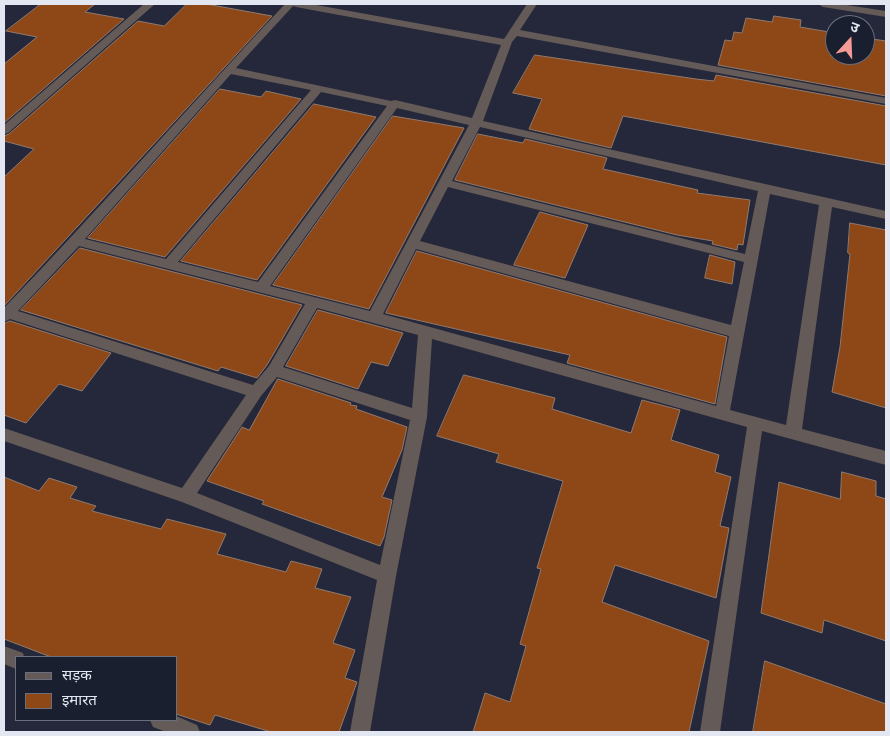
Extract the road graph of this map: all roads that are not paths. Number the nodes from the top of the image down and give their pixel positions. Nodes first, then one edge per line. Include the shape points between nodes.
1 (150, 4) edge
2 (290, 4) edge
3 (296, 4) edge
4 (532, 4) edge
5 (823, 4) edge
6 (886, 14) edge
7 (514, 32) junction
8 (507, 43) junction
9 (229, 70) junction
10 (319, 88) junction
11 (886, 101) edge
12 (395, 103) junction
13 (476, 123) junction
14 (4, 131) edge
15 (446, 183) junction
16 (764, 190) junction
17 (826, 203) junction
18 (886, 215) edge
19 (76, 241) junction
20 (414, 244) junction
21 (752, 260) junction
22 (169, 264) junction
23 (261, 288) junction
24 (314, 301) junction
25 (6, 315) edge
26 (374, 317) junction
27 (425, 332) junction
28 (736, 332) junction
29 (274, 370) junction
30 (256, 392) junction
31 (722, 414) junction
32 (419, 417) junction
33 (755, 424) junction
34 (793, 433) junction
35 (4, 434) edge
36 (886, 458) edge
37 (186, 496) junction
38 (387, 576) junction
39 (162, 721) edge
40 (190, 732) edge
41 (360, 732) edge
42 (710, 732) edge

1 - 14 street
2 - 9 street
3 - 8 street
4 - 7 street
5 - 6 street
7 - 8 street
7 - 11 street
8 - 13 street
9 - 10 street
9 - 19 street
10 - 12 street
10 - 22 street
12 - 13 street
12 - 23 street
13 - 15 street
13 - 16 street
15 - 20 street
15 - 21 street
16 - 17 street
16 - 21 street
17 - 18 street
17 - 34 street
19 - 22 street
19 - 25 street
20 - 26 street
20 - 28 street
21 - 28 street
22 - 23 street
23 - 24 street
24 - 26 street
24 - 29 street
25 - 30 street
26 - 27 street
27 - 31 street
27 - 32 street
28 - 31 street
29 - 30 street
29 - 32 street
30 - 37 street
31 - 33 street
32 - 38 street
33 - 34 street
33 - 42 street
34 - 36 street
35 - 37 street
37 - 38 street
38 - 41 street
39 - 40 street

